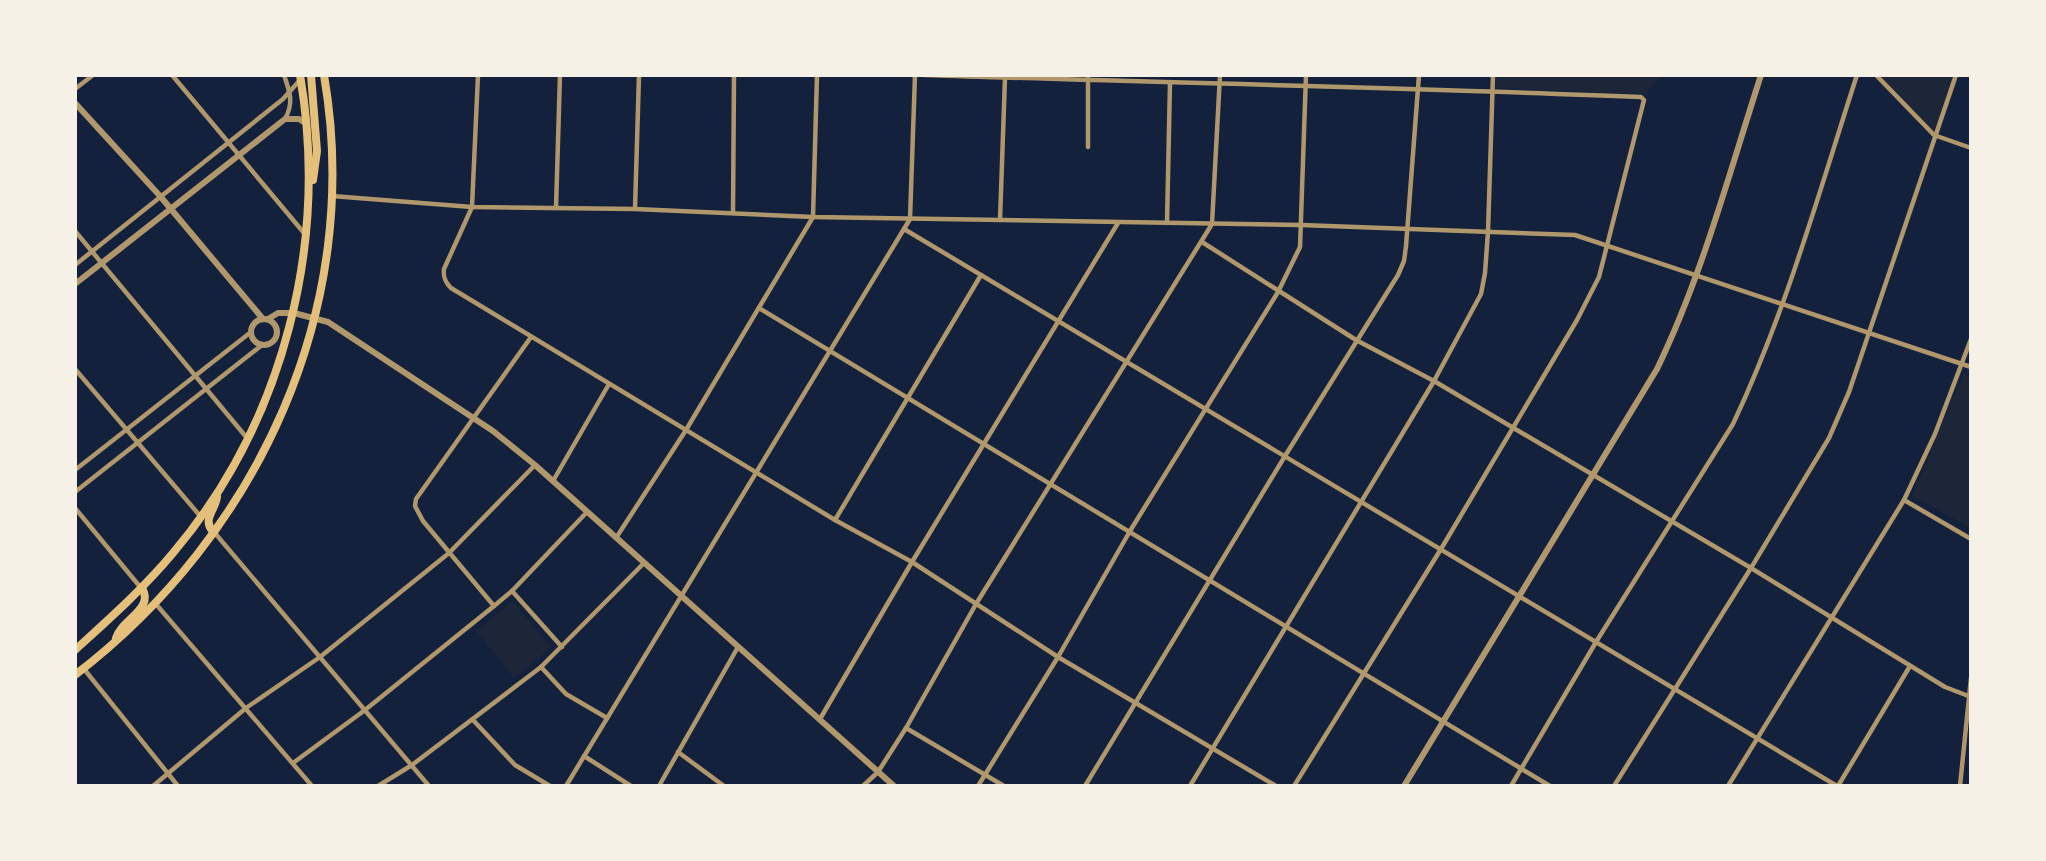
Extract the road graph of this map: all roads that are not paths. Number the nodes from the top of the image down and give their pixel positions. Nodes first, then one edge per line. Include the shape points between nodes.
1 (93, 75) edge
2 (172, 75) edge
3 (284, 75) edge
4 (311, 75) edge
5 (324, 75) edge
6 (478, 75) edge
7 (560, 75) edge
8 (639, 75) edge
9 (734, 75) edge
10 (817, 75) edge
11 (915, 75) edge
12 (924, 75) edge
13 (1220, 75) edge
14 (1306, 75) edge
15 (1419, 75) edge
16 (1493, 75) edge
17 (1761, 75) edge
18 (1857, 75) edge
19 (1876, 75) edge
20 (1956, 75) edge
21 (1005, 76) edge
22 (300, 77) edge
23 (1088, 77) edge
24 (1170, 83) junction
25 (1219, 85) junction
26 (1304, 86) junction
27 (1418, 88) junction
28 (75, 89) edge
29 (1492, 91) junction
30 (291, 93) junction
31 (75, 103) edge
32 (285, 119) junction
33 (307, 124) junction
34 (1934, 135) junction
35 (228, 143) junction
36 (1088, 147) dead end
37 (1971, 148) edge
38 (238, 155) junction
39 (160, 196) junction
40 (332, 196) junction
41 (309, 197) junction
42 (472, 207) junction
43 (171, 208) junction
44 (556, 208) junction
45 (635, 209) junction
46 (733, 213) junction
47 (813, 217) junction
48 (911, 219) junction
49 (1000, 220) junction
50 (1118, 222) junction
51 (1167, 223) junction
52 (1212, 224) junction
53 (1301, 225) junction
54 (904, 229) junction
55 (1407, 230) junction
56 (75, 231) edge
57 (1488, 232) junction
58 (306, 236) junction
59 (1202, 242) junction
60 (1608, 246) junction
61 (92, 251) junction
62 (102, 263) junction
63 (75, 265) edge
64 (981, 275) junction
65 (1696, 276) junction
66 (75, 284) edge
67 (1278, 292) junction
68 (1782, 304) junction
69 (759, 308) junction
70 (294, 313) junction
71 (315, 317) junction
72 (266, 319) junction
73 (1058, 320) junction
74 (251, 332) junction
75 (1868, 333) junction
76 (277, 337) junction
77 (531, 337) junction
78 (1971, 339) edge
79 (1356, 340) junction
80 (286, 341) junction
81 (262, 345) junction
82 (831, 351) junction
83 (1126, 361) junction
84 (1963, 365) junction
85 (1971, 367) edge
86 (75, 369) edge
87 (195, 376) junction
88 (1434, 381) junction
89 (609, 384) junction
90 (206, 389) junction
91 (907, 396) junction
92 (1206, 408) junction
93 (472, 419) junction
94 (1513, 429) junction
95 (126, 430) junction
96 (686, 430) junction
97 (248, 439) junction
98 (137, 444) junction
99 (983, 444) junction
100 (1285, 456) junction
101 (535, 465) junction
102 (75, 470) edge
103 (758, 472) junction
104 (1594, 476) junction
105 (552, 481) junction
106 (1051, 485) junction
107 (75, 492) edge
108 (217, 494) junction
109 (1904, 500) junction
110 (1361, 501) junction
111 (75, 508) edge
112 (587, 512) junction
113 (201, 517) junction
114 (835, 520) junction
115 (1672, 522) junction
116 (1130, 531) junction
117 (213, 532) junction
118 (616, 538) junction
119 (1971, 540) edge
120 (1441, 549) junction
121 (449, 552) junction
122 (912, 562) junction
123 (644, 563) junction
124 (1751, 568) junction
125 (1209, 580) junction
126 (142, 588) junction
127 (512, 591) junction
128 (1519, 595) junction
129 (681, 596) junction
130 (155, 603) junction
131 (976, 604) junction
132 (494, 606) junction
133 (1831, 616) junction
134 (1287, 627) junction
135 (115, 641) junction
136 (1596, 642) junction
137 (562, 647) junction
138 (738, 647) junction
139 (75, 650) edge
140 (320, 657) junction
141 (1058, 657) junction
142 (1910, 666) junction
143 (541, 667) junction
144 (84, 668) junction
145 (1364, 672) junction
146 (75, 675) edge
147 (1971, 678) edge
148 (1676, 690) junction
149 (1969, 696) edge
150 (1135, 703) junction
151 (246, 708) junction
152 (365, 710) junction
153 (607, 718) junction
154 (820, 719) junction
155 (473, 720) junction
156 (1444, 720) junction
157 (906, 728) junction
158 (1756, 739) junction
159 (1212, 748) junction
160 (678, 752) junction
161 (584, 756) junction
162 (293, 764) junction
163 (412, 765) junction
164 (1521, 768) junction
165 (878, 772) junction
166 (168, 774) junction
167 (985, 774) junction
168 (153, 786) edge
169 (178, 786) edge
170 (312, 786) edge
171 (378, 786) edge
172 (429, 786) edge
173 (550, 786) edge
174 (566, 786) edge
175 (631, 786) edge
176 (659, 786) edge
177 (724, 786) edge
178 (863, 786) edge
179 (894, 786) edge
180 (978, 786) edge
181 (1004, 786) edge
182 (1085, 786) edge
183 (1190, 786) edge
184 (1276, 786) edge
185 (1294, 786) edge
186 (1404, 786) edge
187 (1511, 786) edge
188 (1550, 786) edge
189 (1614, 786) edge
190 (1728, 786) edge
191 (1838, 786) edge
192 (1960, 786) edge

1 - 28 street
2 - 35 street
3 - 30 street
4 - 41 highway via 317,151
5 - 40 highway
6 - 42 street
7 - 44 street
8 - 45 street
9 - 46 street
10 - 47 street
11 - 48 street
12 - 21 street
13 - 25 street
14 - 26 street
15 - 27 street
16 - 29 street
17 - 65 street
18 - 68 street
19 - 34 street
20 - 34 street
21 - 23 street
21 - 49 street
22 - 30 street
22 - 33 highway
23 - 24 street
23 - 36 street
24 - 25 street
24 - 51 street
25 - 26 street
25 - 52 street
26 - 27 street
26 - 53 street
27 - 29 street
27 - 55 street
29 - 57 street
29 - 60 street via 1644,100
30 - 32 street
30 - 35 street
31 - 39 street
32 - 33 street
32 - 38 street
33 - 41 highway
34 - 37 street
34 - 75 street
35 - 38 street
35 - 39 street
38 - 43 street
38 - 58 street
39 - 43 street
39 - 61 street
40 - 42 street
40 - 71 highway
41 - 58 highway
42 - 44 street
42 - 77 street via 444,269 446,282
43 - 62 street
43 - 72 street
44 - 45 street
45 - 46 street
46 - 47 street
47 - 48 street
47 - 69 street
48 - 49 street
48 - 54 street
49 - 50 street
50 - 51 street
50 - 73 street
51 - 52 street
52 - 53 street
52 - 59 street
53 - 55 street
53 - 67 street via 1300,247
54 - 64 street
54 - 82 street
55 - 57 street
55 - 79 street via 1398,275
56 - 61 street
57 - 60 street via 1575,235
57 - 88 street via 1481,294
58 - 70 highway
59 - 67 street
59 - 83 street
60 - 65 street
60 - 94 street via 1599,277 1577,320
61 - 62 street
61 - 63 street
62 - 66 street
62 - 87 street
64 - 73 street
64 - 91 street
65 - 68 street
65 - 104 street via 1657,369
67 - 79 street
67 - 92 street
68 - 75 street
68 - 115 street via 1733,424
69 - 82 street
69 - 96 street
70 - 71 street
70 - 72 street
70 - 80 highway
71 - 93 street
71 - 117 highway via 279,418
72 - 74 street via 256,322
72 - 76 street via 275,324
73 - 83 street
73 - 99 street
74 - 81 street
74 - 87 street
75 - 84 street
75 - 124 street via 1829,438
76 - 80 street
76 - 81 street
77 - 89 street
77 - 93 street
78 - 84 street
79 - 88 street
79 - 100 street
80 - 97 highway
81 - 90 street
82 - 91 street
82 - 103 street
83 - 92 street
83 - 106 street
84 - 85 street
84 - 109 street
86 - 95 street
87 - 90 street
87 - 95 street
88 - 94 street
88 - 110 street
89 - 96 street
89 - 105 street
90 - 97 street
90 - 98 street
91 - 99 street
91 - 114 street
92 - 100 street
92 - 116 street
93 - 101 street
93 - 121 street via 421,489 415,506
94 - 104 street
94 - 120 street
95 - 98 street
95 - 102 street
96 - 103 street
96 - 118 street
97 - 108 highway
98 - 107 street
98 - 113 street
99 - 106 street
99 - 122 street
100 - 110 street
100 - 125 street
101 - 105 street
101 - 121 street
103 - 114 street
103 - 129 street
104 - 115 street
104 - 128 street
105 - 112 street
106 - 116 street
106 - 131 street
108 - 113 highway
108 - 117 highway via 208,518
109 - 119 street
109 - 133 street
110 - 120 street
110 - 134 street
111 - 126 street
112 - 118 street
112 - 127 street
113 - 126 highway
114 - 122 street
115 - 124 street
115 - 136 street
116 - 125 street
116 - 141 street
117 - 130 highway
117 - 140 street
118 - 123 street
120 - 128 street
120 - 145 street
121 - 132 street
121 - 140 street
122 - 131 street
122 - 154 street
123 - 129 street
123 - 137 street
124 - 133 street
124 - 148 street
125 - 134 street
125 - 150 street
126 - 135 highway via 146,595 143,606 118,631
126 - 139 highway
127 - 132 street
127 - 137 street
128 - 136 street
128 - 156 street
129 - 138 street
129 - 153 street
130 - 135 highway
130 - 151 street
131 - 141 street
131 - 157 street
132 - 152 street
133 - 142 street
133 - 158 street
134 - 145 street
134 - 159 street
135 - 144 highway
136 - 148 street
136 - 164 street
137 - 143 street
138 - 154 street
138 - 160 street
140 - 151 street
140 - 152 street
141 - 150 street
141 - 167 street
142 - 149 street
142 - 191 street
143 - 153 street via 566,694
143 - 155 street
144 - 146 highway
144 - 166 street
145 - 156 street
145 - 185 street
147 - 149 street
148 - 158 street
148 - 189 street
149 - 192 street
150 - 159 street
150 - 182 street
151 - 162 street
151 - 166 street
152 - 162 street
152 - 163 street
153 - 161 street
154 - 165 street
155 - 163 street
155 - 173 street via 515,765
156 - 164 street
156 - 186 street
157 - 165 street
157 - 167 street
158 - 190 street
158 - 191 street
159 - 183 street
159 - 184 street
160 - 176 street
160 - 177 street
161 - 174 street
161 - 175 street
162 - 170 street
163 - 171 street
163 - 172 street
164 - 187 street
164 - 188 street
165 - 178 street
165 - 179 street
166 - 168 street
166 - 169 street
167 - 180 street
167 - 181 street

